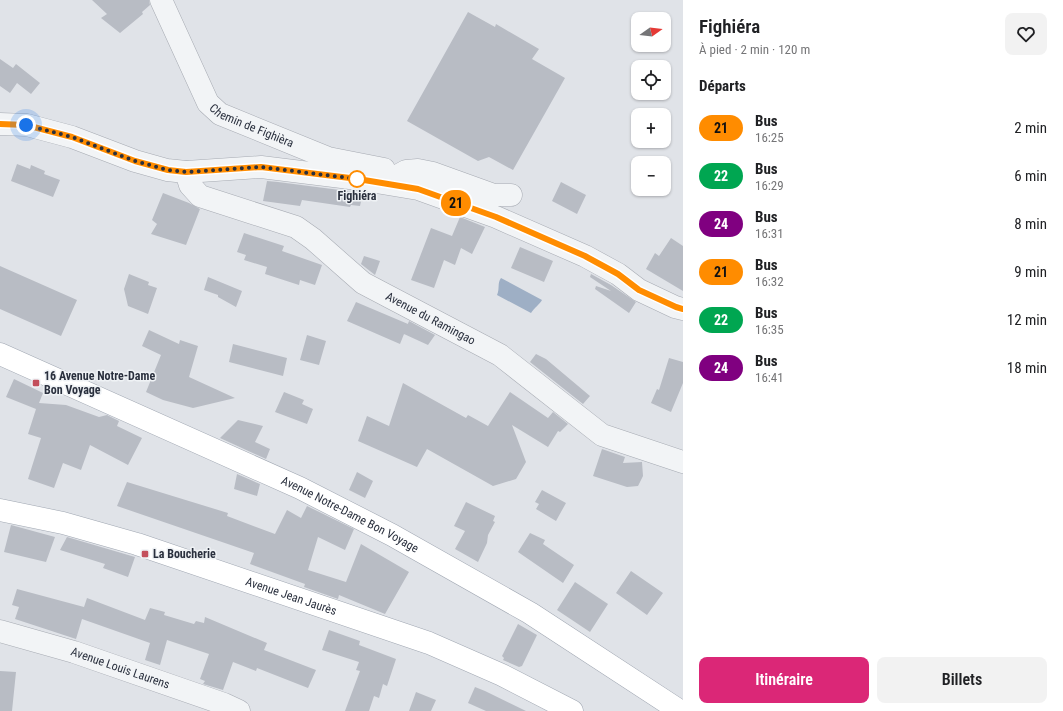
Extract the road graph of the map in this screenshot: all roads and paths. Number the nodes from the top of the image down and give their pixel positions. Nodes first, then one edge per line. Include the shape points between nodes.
1 (161, 0) edge
2 (0, 124) edge
3 (186, 172) junction
4 (394, 181) junction
5 (510, 195) dead end
6 (683, 308) edge
7 (0, 354) edge
8 (683, 462) edge
9 (0, 510) edge
10 (0, 631) edge
11 (239, 711) edge
12 (572, 711) edge
13 (680, 711) edge

1 - 4 street, Chemin de Fighièra via 208,103 220,114 328,158 389,170
2 - 3 street via 26,125 64,135 135,161
3 - 4 street via 261,167
3 - 8 street, Avenue du Ramingao via 190,185 200,196 296,227 363,283 500,355 602,435
4 - 5 street via 406,171 418,170 494,195
4 - 6 street via 496,217 585,256 618,274 639,290
7 - 13 main road, Avenue Notre-Dame Bon Voyage via 300,488 392,534 530,613
9 - 12 main road, Avenue Jean Jaurès via 63,523 137,544 430,643
10 - 11 street, Avenue Louis Laurens via 74,652

